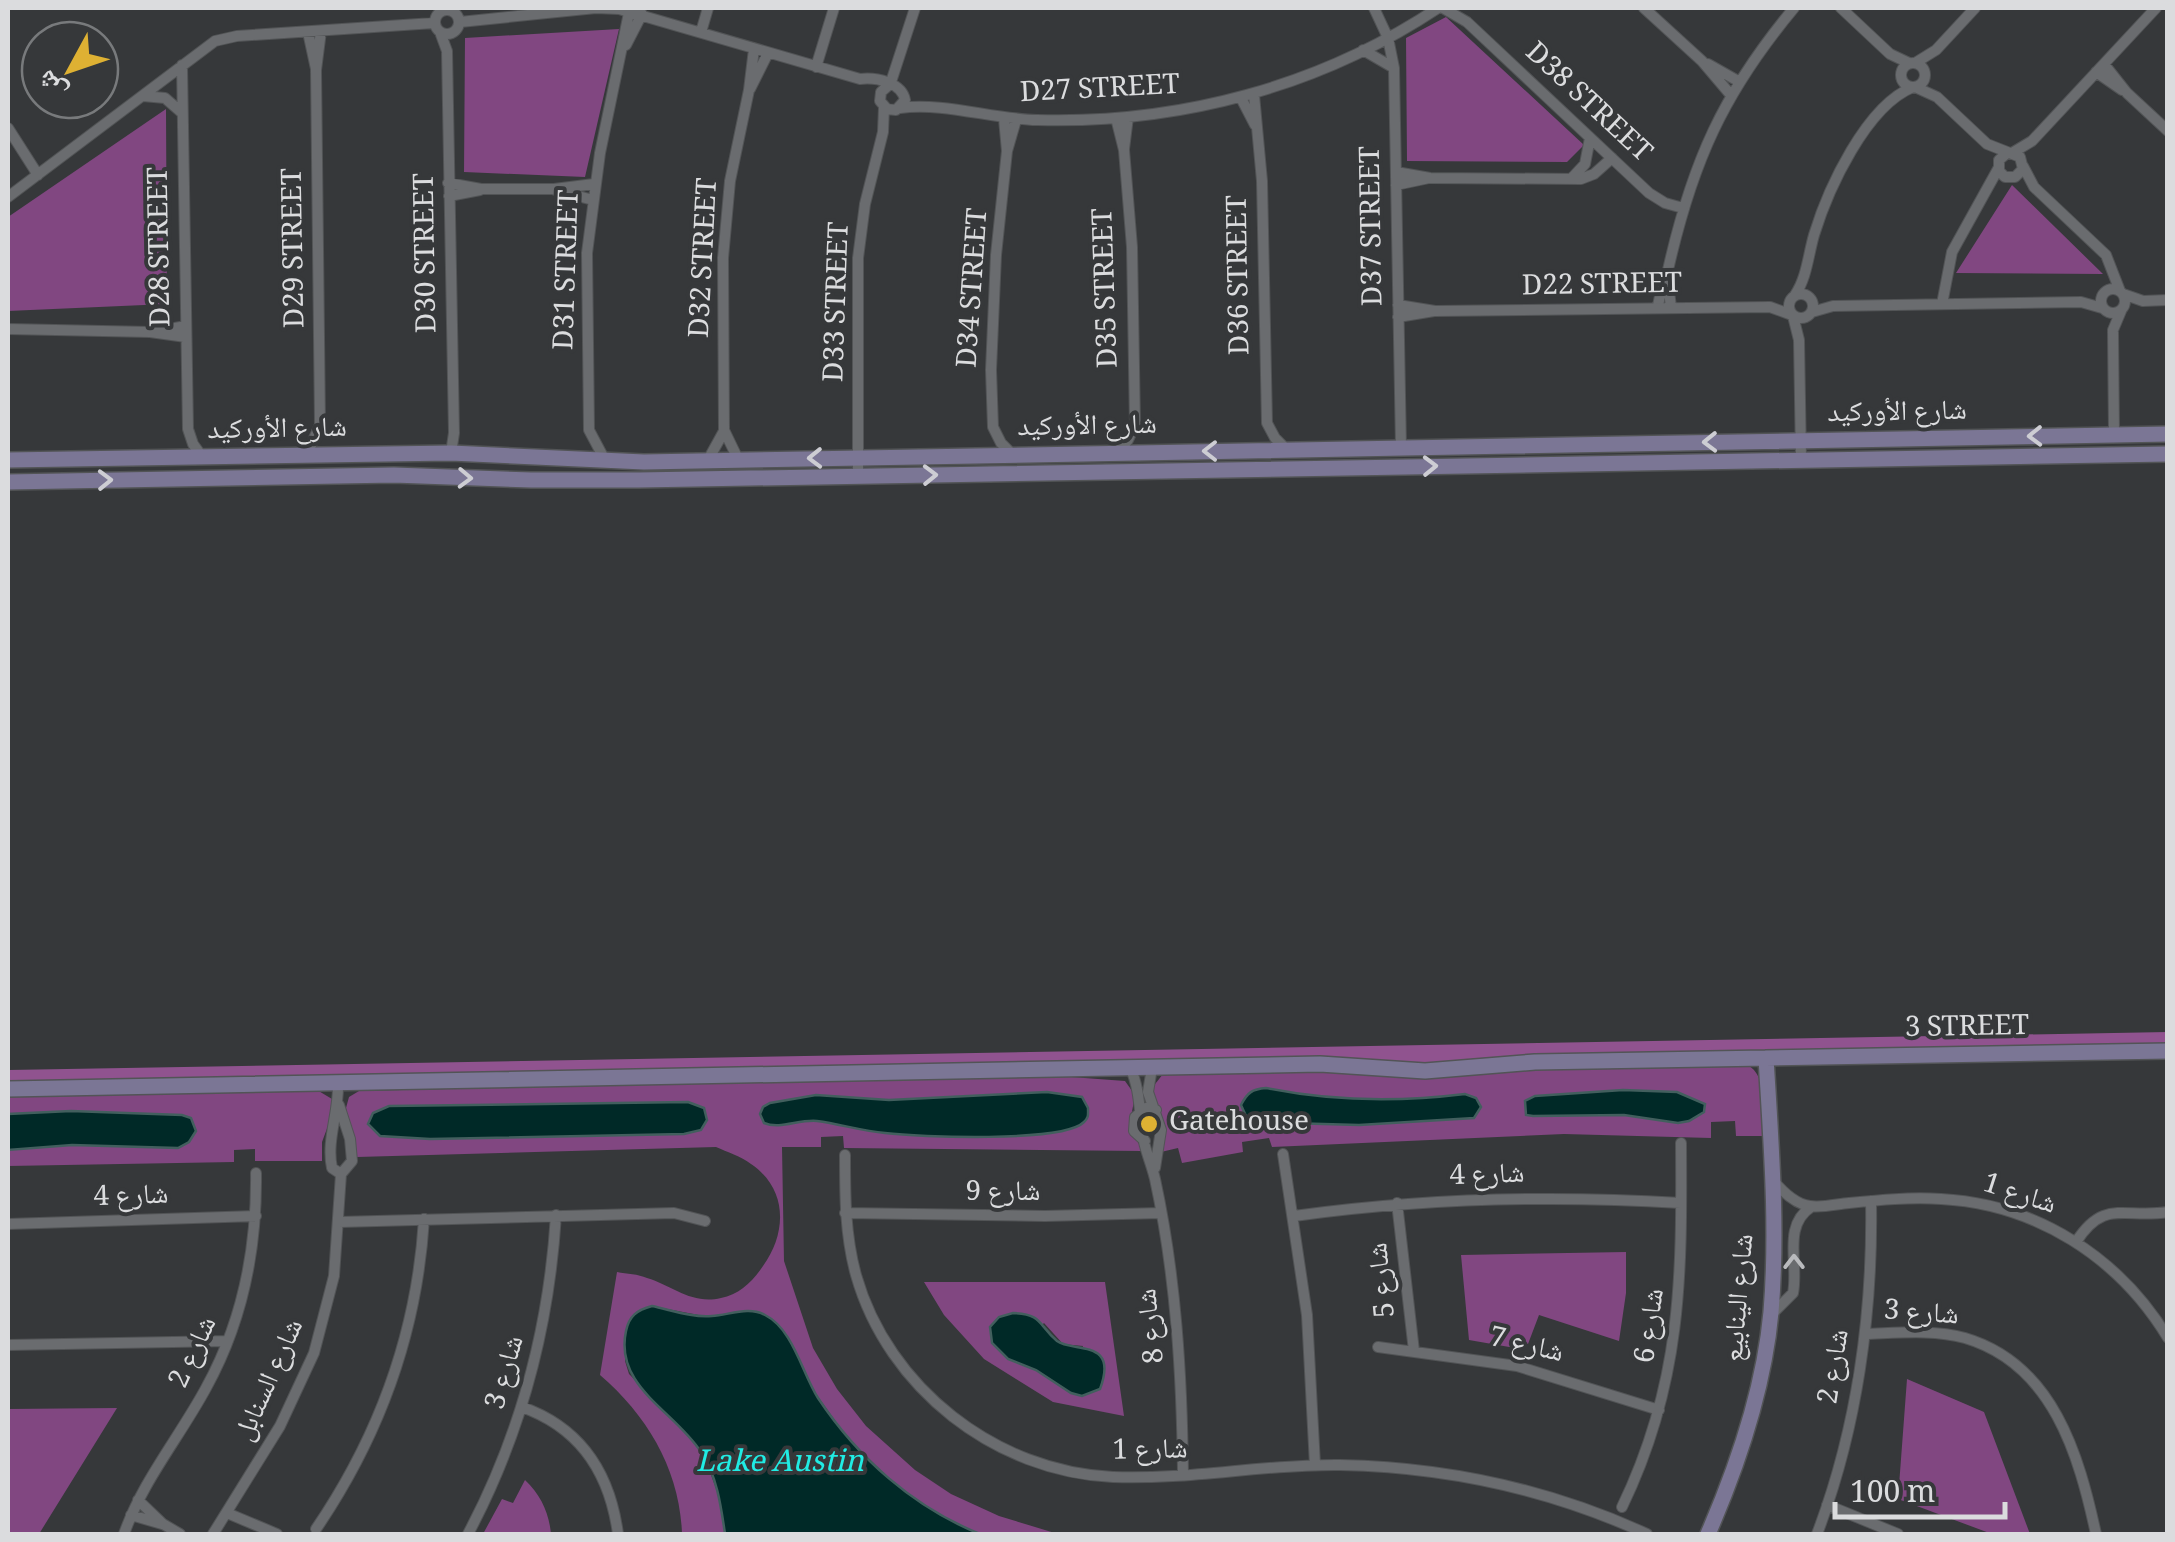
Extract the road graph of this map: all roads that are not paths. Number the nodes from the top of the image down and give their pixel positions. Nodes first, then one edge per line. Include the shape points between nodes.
1 (446, 8) edge
2 (708, 8) edge
3 (834, 8) edge
4 (915, 8) edge
5 (1374, 8) edge
6 (1440, 8) edge
7 (1460, 8) edge
8 (1644, 8) edge
9 (1794, 8) edge
10 (1841, 8) edge
11 (1976, 8) edge
12 (2156, 8) edge
13 (634, 11) edge
14 (1467, 22) junction
15 (437, 27) junction
16 (457, 27) junction
17 (320, 31) junction
18 (308, 32) junction
19 (701, 32) junction
20 (1388, 38) junction
21 (754, 49) junction
22 (1363, 50) junction
23 (1936, 50) junction
24 (447, 51) junction
25 (768, 53) junction
26 (1890, 54) junction
27 (1702, 61) junction
28 (1912, 63) junction
29 (182, 65) junction
30 (816, 67) junction
31 (1394, 68) junction
32 (2100, 68) junction
33 (316, 70) junction
34 (1925, 73) junction
35 (1901, 76) junction
36 (860, 79) junction
37 (1738, 81) junction
38 (1914, 87) junction
39 (896, 88) junction
40 (750, 90) junction
41 (1730, 94) junction
42 (1254, 95) junction
43 (142, 96) junction
44 (1937, 97) junction
45 (1241, 98) junction
46 (1891, 100) junction
47 (882, 102) junction
48 (925, 107) junction
49 (900, 108) junction
50 (181, 113) junction
51 (1122, 118) junction
52 (1010, 119) junction
53 (1256, 126) junction
54 (8, 128) edge
55 (2168, 131) edge
56 (884, 132) junction
57 (1590, 138) junction
58 (2032, 141) junction
59 (1988, 144) junction
60 (2009, 153) junction
61 (1612, 158) junction
62 (2023, 164) junction
63 (1998, 167) junction
64 (1396, 172) junction
65 (38, 175) junction
66 (1430, 178) junction
67 (1571, 178) junction
68 (2011, 178) junction
69 (594, 184) junction
70 (1396, 185) junction
71 (2034, 187) junction
72 (554, 189) junction
73 (449, 190) junction
74 (1988, 190) junction
75 (8, 197) edge
76 (592, 200) junction
77 (1683, 208) junction
78 (1667, 274) junction
79 (1805, 275) junction
80 (2113, 293) junction
81 (1793, 296) junction
82 (1810, 297) junction
83 (2143, 300) junction
84 (2168, 300) edge
85 (2081, 302) junction
86 (1942, 304) junction
87 (1833, 306) junction
88 (1770, 307) junction
89 (1658, 308) junction
90 (1671, 308) junction
91 (2105, 310) junction
92 (2122, 310) junction
93 (1398, 311) junction
94 (1809, 314) junction
95 (1792, 315) junction
96 (8, 330) edge
97 (2113, 330) junction
98 (186, 332) junction
99 (1799, 340) junction
100 (1267, 423) junction
101 (1135, 424) junction
102 (320, 425) junction
103 (188, 428) junction
104 (993, 428) junction
105 (589, 430) junction
106 (724, 430) junction
107 (2114, 434) junction
108 (2168, 434) edge
109 (1800, 441) junction
110 (1400, 448) junction
111 (1287, 450) junction
112 (1154, 451) junction
113 (1248, 451) junction
114 (1116, 452) junction
115 (450, 453) junction
116 (1012, 454) junction
117 (2058, 454) junction
118 (2168, 454) edge
119 (306, 456) junction
120 (335, 456) junction
121 (974, 456) junction
122 (858, 457) junction
123 (172, 458) junction
124 (202, 458) junction
125 (738, 459) junction
126 (1801, 459) junction
127 (8, 460) edge
128 (570, 460) junction
129 (708, 460) junction
130 (606, 462) junction
131 (1352, 467) junction
132 (394, 475) junction
133 (858, 476) junction
134 (8, 482) edge
135 (2168, 1051) edge
136 (1766, 1058) junction
137 (1130, 1068) junction
138 (1152, 1068) junction
139 (338, 1084) junction
140 (8, 1089) edge
141 (339, 1105) junction
142 (1156, 1110) junction
143 (1140, 1112) junction
144 (1159, 1139) junction
145 (350, 1140) junction
146 (1144, 1140) junction
147 (331, 1142) junction
148 (1680, 1143) dead end
149 (1284, 1154) dead end
150 (845, 1155) dead end
151 (256, 1173) dead end
152 (341, 1174) junction
153 (1154, 1174) junction
154 (1772, 1179) junction
155 (1871, 1201) junction
156 (1398, 1203) junction
157 (1682, 1203) junction
158 (1811, 1206) junction
159 (2168, 1212) edge
160 (845, 1213) junction
161 (1161, 1213) junction
162 (556, 1215) junction
163 (256, 1216) junction
164 (1294, 1216) junction
165 (424, 1219) junction
166 (339, 1222) junction
167 (704, 1222) dead end
168 (8, 1224) edge
169 (2076, 1242) junction
170 (1771, 1315) junction
171 (1864, 1334) junction
172 (2168, 1338) edge
173 (228, 1342) junction
174 (8, 1344) edge
175 (1378, 1348) dead end
176 (1414, 1351) junction
177 (522, 1407) junction
178 (1659, 1410) junction
179 (1315, 1465) junction
180 (1184, 1475) junction
181 (138, 1500) junction
182 (1827, 1505) junction
183 (1622, 1507) dead end
184 (227, 1514) junction
185 (131, 1515) junction
186 (1614, 1520) junction
187 (163, 1524) junction
188 (316, 1529) dead end
189 (124, 1534) edge
190 (180, 1534) edge
191 (213, 1534) edge
192 (277, 1534) edge
193 (468, 1534) edge
194 (618, 1534) edge
195 (1606, 1534) edge
196 (1648, 1534) edge
197 (1708, 1534) edge
198 (1817, 1534) edge
199 (1898, 1534) edge
200 (2096, 1534) edge

1 - 15 street via 438,13
1 - 16 street via 456,13
2 - 19 street
3 - 30 street
4 - 39 street
5 - 20 street, D37 STREET
6 - 14 street, D38 STREET
6 - 20 street, D27 STREET
7 - 14 street, D38 STREET
8 - 27 street
9 - 37 street
10 - 26 street
11 - 23 street
12 - 32 street
13 - 16 street, D27 STREET via 596,8
13 - 19 street, D27 STREET
13 - 69 street, D31 STREET
14 - 57 street, D38 STREET
15 - 16 street, D27 STREET
15 - 17 street
15 - 24 street, D30 STREET
16 - 24 street, D30 STREET
17 - 18 street
17 - 33 street, D29 STREET
18 - 29 street via 230,36
18 - 33 street, D29 STREET
19 - 21 street, D27 STREET
20 - 22 street, D27 STREET
20 - 31 street, D37 STREET
21 - 25 street, D27 STREET
21 - 40 street, D32 STREET
22 - 31 street
22 - 42 street, D27 STREET
23 - 28 street
23 - 34 street
24 - 73 street, D30 STREET
25 - 30 street, D27 STREET
25 - 40 street, D32 STREET
26 - 28 street
26 - 35 street
27 - 37 street
27 - 41 street
28 - 34 street
28 - 35 street
29 - 43 street
29 - 50 street, D28 STREET
30 - 36 street, D27 STREET
31 - 64 street, D37 STREET
32 - 55 street
32 - 58 street
33 - 102 street, D29 STREET
34 - 38 street
34 - 44 street
35 - 38 street
35 - 46 street
36 - 39 street, D27 STREET
36 - 47 street, D27 STREET
37 - 41 street
38 - 44 street
38 - 46 street
39 - 47 street via 882,92
39 - 48 street, D27 STREET
39 - 49 street via 905,100
40 - 106 street, D32 STREET via 724,232
41 - 77 street
42 - 45 street, D27 STREET
42 - 53 street, D36 STREET
43 - 50 street via 164,98
43 - 65 street
44 - 59 street
45 - 51 street, D27 STREET
45 - 53 street, D36 STREET
46 - 79 street via 1830,192
47 - 49 street via 890,110
47 - 56 street, D33 STREET
48 - 49 street, D27 STREET
48 - 52 street, D27 STREET
49 - 56 street, D33 STREET
50 - 98 street, D28 STREET
51 - 52 street, D27 STREET
51 - 101 street, D35 STREET
52 - 104 street, D34 STREET via 992,312
53 - 100 street, D36 STREET
54 - 65 street
56 - 122 street, D33 STREET via 858,258
57 - 61 street, D38 STREET
57 - 67 street via 1585,164
58 - 60 street
58 - 62 street
59 - 60 street
59 - 63 street
60 - 62 street
60 - 63 street
61 - 67 street via 1590,176
61 - 77 street, D38 STREET via 1656,198
62 - 68 street
62 - 71 street
63 - 68 street
63 - 74 street
64 - 66 street
64 - 70 street, D37 STREET
65 - 75 street
66 - 67 street
66 - 70 street
68 - 71 street
68 - 74 street
69 - 72 street
69 - 76 street, D31 STREET
70 - 93 street, D37 STREET
71 - 80 street via 2110,261
72 - 73 street
72 - 76 street
73 - 115 street, D30 STREET
74 - 86 street via 1952,252
76 - 105 street, D31 STREET via 586,275
77 - 78 street
78 - 89 street
78 - 90 street
79 - 81 street
79 - 82 street
80 - 83 street
80 - 85 street
80 - 91 street
80 - 92 street
81 - 82 street
81 - 88 street, D22 STREET
81 - 95 street
82 - 87 street
82 - 94 street
83 - 84 street
83 - 92 street
85 - 86 street
85 - 91 street
86 - 87 street
87 - 94 street
88 - 90 street, D22 STREET
88 - 95 street, D22 STREET
89 - 90 street, D22 STREET
89 - 93 street, D22 STREET
91 - 92 street
91 - 97 street
92 - 97 street
93 - 110 street, D37 STREET
94 - 95 street, D22 STREET
94 - 99 street
95 - 99 street
96 - 98 street
97 - 107 street
98 - 103 street, D28 STREET
99 - 109 street
100 - 111 street
100 - 113 street
101 - 112 street
101 - 114 street
102 - 119 street, D29 STREET
102 - 120 street, D29 STREET
103 - 123 street, D28 STREET
103 - 124 street, D28 STREET
104 - 116 street
104 - 121 street
105 - 128 street
105 - 130 street, D31 STREET
106 - 125 street, D32 STREET
106 - 129 street, D32 STREET
107 - 108 street, شارع الأوركيد
107 -> 109 street, شارع الأوركيد
107 - 117 street via 2102,445
109 -> 110 street, شارع الأوركيد
109 - 126 street
110 - 111 street, شارع الأوركيد
110 - 131 street via 1394,456
111 - 113 street, شارع الأوركيد
113 -> 112 street, شارع الأوركيد
112 - 114 street, شارع الأوركيد
114 - 116 street, شارع الأوركيد
115 - 120 street, شارع الأوركيد
115 - 128 street, شارع الأوركيد
115 - 132 street via 436,464 405,465
116 - 121 street, شارع الأوركيد
117 - 118 street, شارع الأوركيد
117 - 126 street, شارع الأوركيد
119 - 120 street, شارع الأوركيد
119 - 124 street, شارع الأوركيد
121 - 122 street, شارع الأوركيد
122 -> 125 street, شارع الأوركيد
122 - 133 street, D33 STREET
123 - 124 street, شارع الأوركيد
123 - 127 street, شارع الأوركيد
125 - 129 street, شارع الأوركيد
131 -> 126 street, شارع الأوركيد
128 - 130 street, شارع الأوركيد
129 - 130 street, شارع الأوركيد
133 -> 131 street, شارع الأوركيد
132 -> 133 street, شارع الأوركيد
134 -> 132 street, شارع الأوركيد
135 - 136 street, 3 STREET
136 - 138 street, 3 STREET via 1535,1062 1443,1071 1320,1064
136 - 154 street, شارع الينابيع
137 - 138 street, 3 STREET
137 - 139 street, 3 STREET
137 - 143 street
138 - 142 street, شارع 8 via 1148,1092
139 - 140 street, 3 STREET
139 - 141 street, شارع السنابل
141 - 145 street, شارع السنابل
141 - 147 street, شارع السنابل
142 - 143 street
142 - 144 street, شارع 8
143 - 146 street via 1133,1124
144 - 146 street
144 - 153 street, شارع 8
145 - 147 street via 340,1136
145 - 152 street, شارع السنابل via 351,1164
146 - 153 street, شارع 8
147 - 152 street, شارع السنابل via 331,1165
148 - 157 street, شارع 6
149 - 164 street
150 - 160 street, شارع 1
151 - 163 street, شارع 2
152 - 166 street, شارع السنابل
153 - 161 street, شارع 8
154 - 158 street
154 - 170 street, شارع الينابيع
155 - 158 street, شارع 1
155 - 169 street, شارع 1 via 1979,1204 2041,1222
155 - 171 street, شارع 2
156 - 157 street, شارع 4
156 - 164 street, شارع 4
156 - 176 street, شارع 5
157 - 178 street, شارع 6 via 1680,1301
170 -> 158 street via 1792,1293 1794,1229
159 - 169 street via 2102,1214
160 - 161 street, شارع 9
160 - 180 street, شارع 1 via 856,1276 882,1335 911,1377 950,1415 1000,1447 1064,1470 1110,1477
161 - 180 street, شارع 8
162 - 165 street
162 - 167 street via 674,1213
162 - 177 street, شارع 3 via 549,1298
163 - 168 street, شارع 4
163 - 173 street, شارع 2 via 249,1273
164 - 179 street
165 - 166 street
165 - 188 street via 414,1307 391,1388 358,1462
166 - 184 street, شارع السنابل via 314,1353
169 - 172 street, شارع 1 via 2116,1273
170 - 197 street, شارع الينابيع via 1741,1449
171 - 182 street, شارع 2 via 1851,1419
171 - 200 street, شارع 3 via 1963,1338 2018,1365 2039,1386 2066,1433
173 - 174 street
173 - 181 street, شارع 2
175 - 176 street, شارع 7
176 - 178 street, شارع 7 via 1517,1366
177 - 193 street, شارع 3
177 - 194 street via 550,1419 584,1447 606,1486
178 - 183 street, شارع 6
179 - 180 street, شارع 1
179 - 186 street, شارع 1 via 1450,1474
181 - 185 street, شارع 2
181 - 187 street
182 - 198 street, شارع 2
182 - 199 street
184 - 191 street, شارع السنابل
184 - 192 street
185 - 187 street
185 - 189 street, شارع 2
186 - 195 street
186 - 196 street, شارع 1
187 - 190 street

